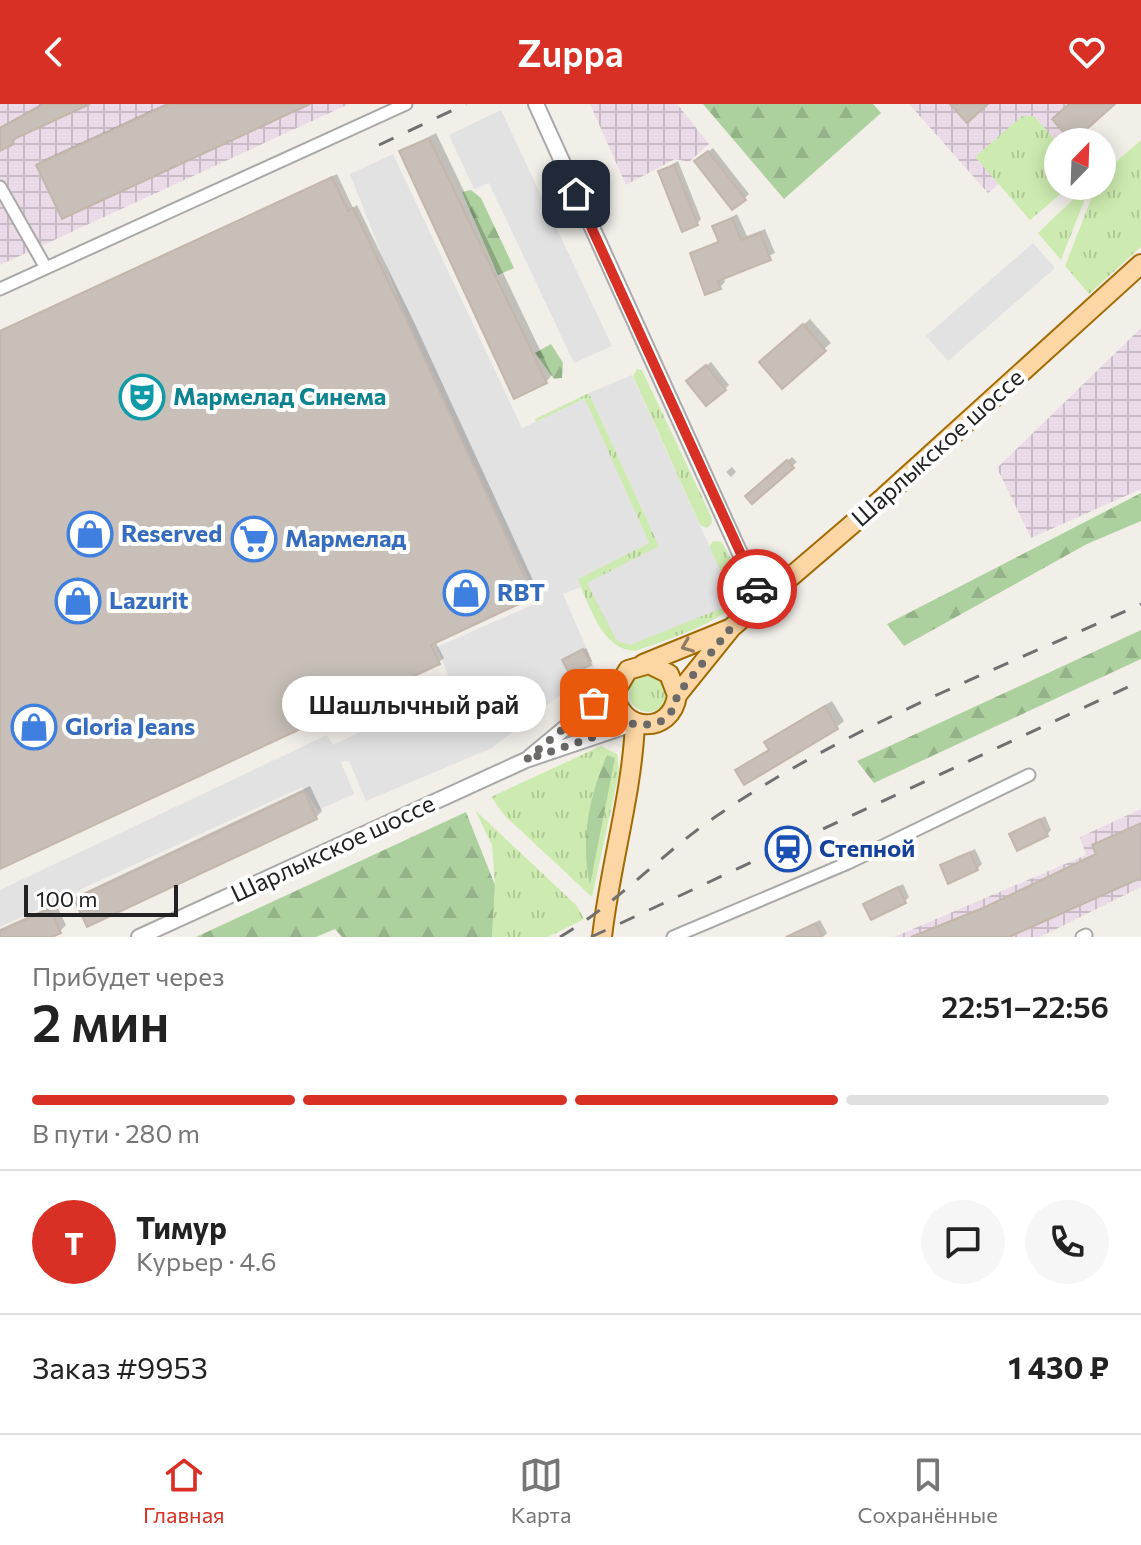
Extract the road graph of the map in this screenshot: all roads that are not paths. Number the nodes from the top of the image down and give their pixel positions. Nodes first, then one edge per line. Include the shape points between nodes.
1 (406, 104) edge
2 (536, 104) edge
3 (0, 187) edge
4 (1141, 264) edge
5 (46, 268) junction
6 (0, 289) edge
7 (763, 604) junction
8 (731, 628) junction
9 (643, 664) junction
10 (617, 685) junction
11 (677, 695) junction
12 (666, 719) junction
13 (635, 723) junction
14 (526, 760) junction
15 (633, 762) junction
16 (1029, 775) dead end
17 (139, 937) edge
18 (602, 937) edge
19 (673, 937) edge

1 - 5 street
2 - 7 street
3 - 5 street
4 - 7 main road, Шарлыкское шоссе
5 - 6 street
7 - 8 main road, Шарлыкское шоссе
8 -> 9 main road, Шарлыкское шоссе
8 - 11 main road, Шарлыкское шоссе
9 - 10 main road via 628,670
9 - 11 main road via 669,674
10 - 13 main road via 618,707
10 - 14 street, Шарлыкское шоссе
11 - 12 main road
12 - 13 main road via 651,725
12 - 15 main road
13 - 14 street, Шарлыкское шоссе
13 - 15 main road
14 - 17 street, Шарлыкское шоссе
15 - 18 main road
16 - 19 street via 848,863

